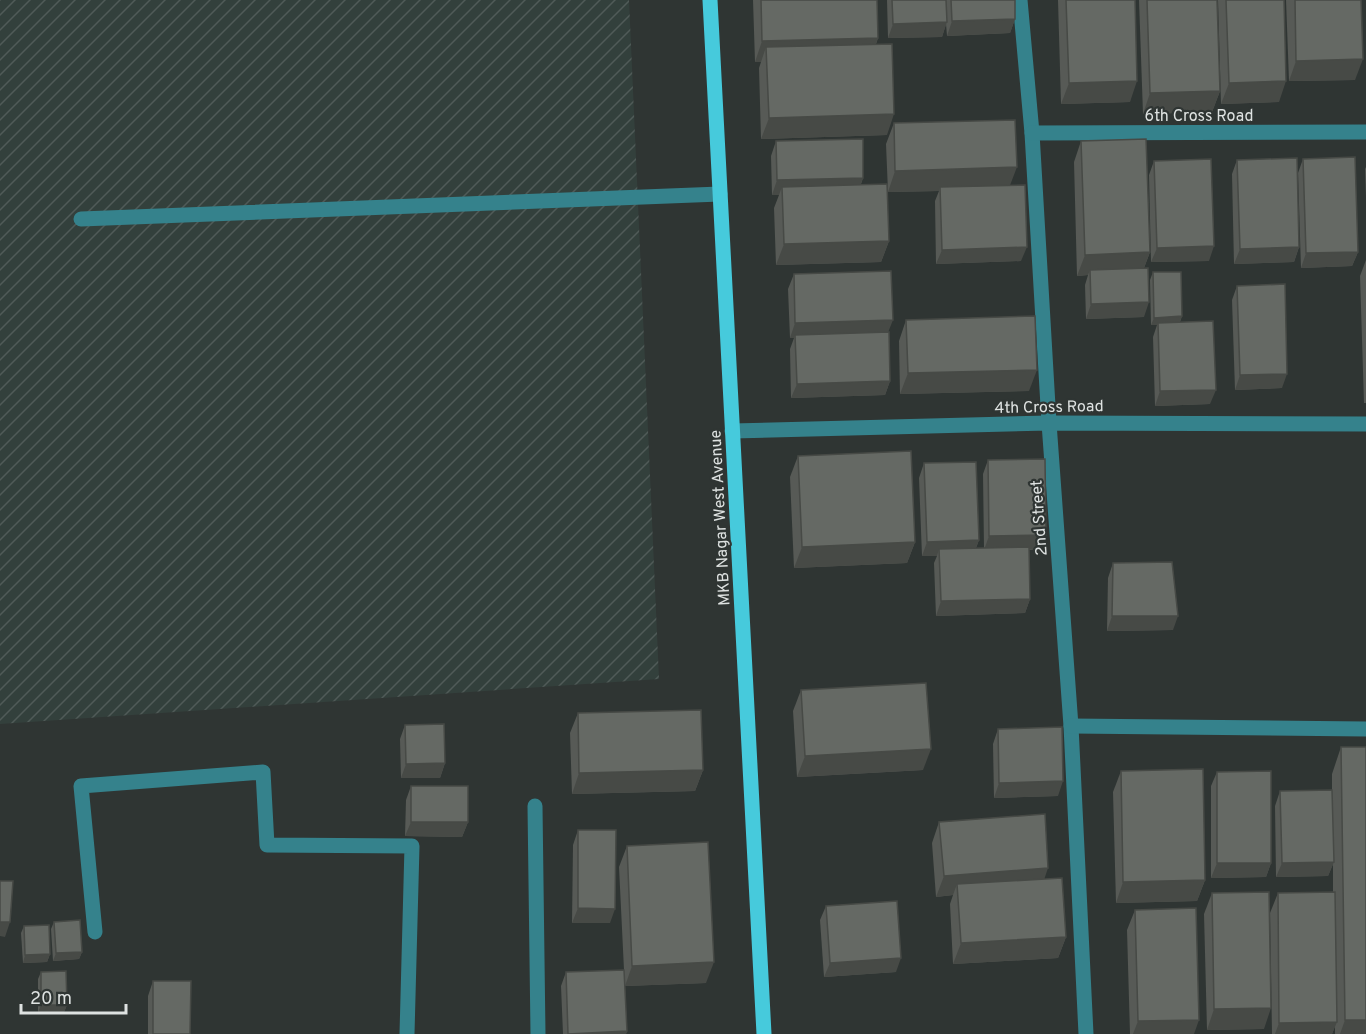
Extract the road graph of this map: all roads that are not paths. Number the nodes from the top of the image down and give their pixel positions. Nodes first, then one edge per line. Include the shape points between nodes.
1 (710, 0) edge
2 (1020, 0) edge
3 (1366, 132) edge
4 (1032, 133) junction
5 (720, 194) junction
6 (81, 219) dead end
7 (1049, 423) junction
8 (1366, 424) edge
9 (732, 431) junction
10 (1071, 726) junction
11 (1366, 729) edge
12 (535, 806) dead end
13 (95, 932) dead end
14 (407, 1034) edge
15 (538, 1034) edge
16 (764, 1034) edge
17 (1086, 1034) edge

1 - 5 main road, MKB Nagar West Avenue
2 - 4 street, 2nd Street
3 - 4 street, 6th Cross Road
4 - 7 street, 2nd Street
5 - 6 street
5 - 9 main road, MKB Nagar West Avenue
7 - 8 street, 4th Cross Road
7 - 9 street, 4th Cross Road
7 - 10 street, 2nd Street
9 - 16 main road, MKB Nagar West Avenue
10 - 11 street
10 - 17 street, 2nd Street
12 - 15 street
13 - 14 street via 81,786 263,772 267,845 412,846

